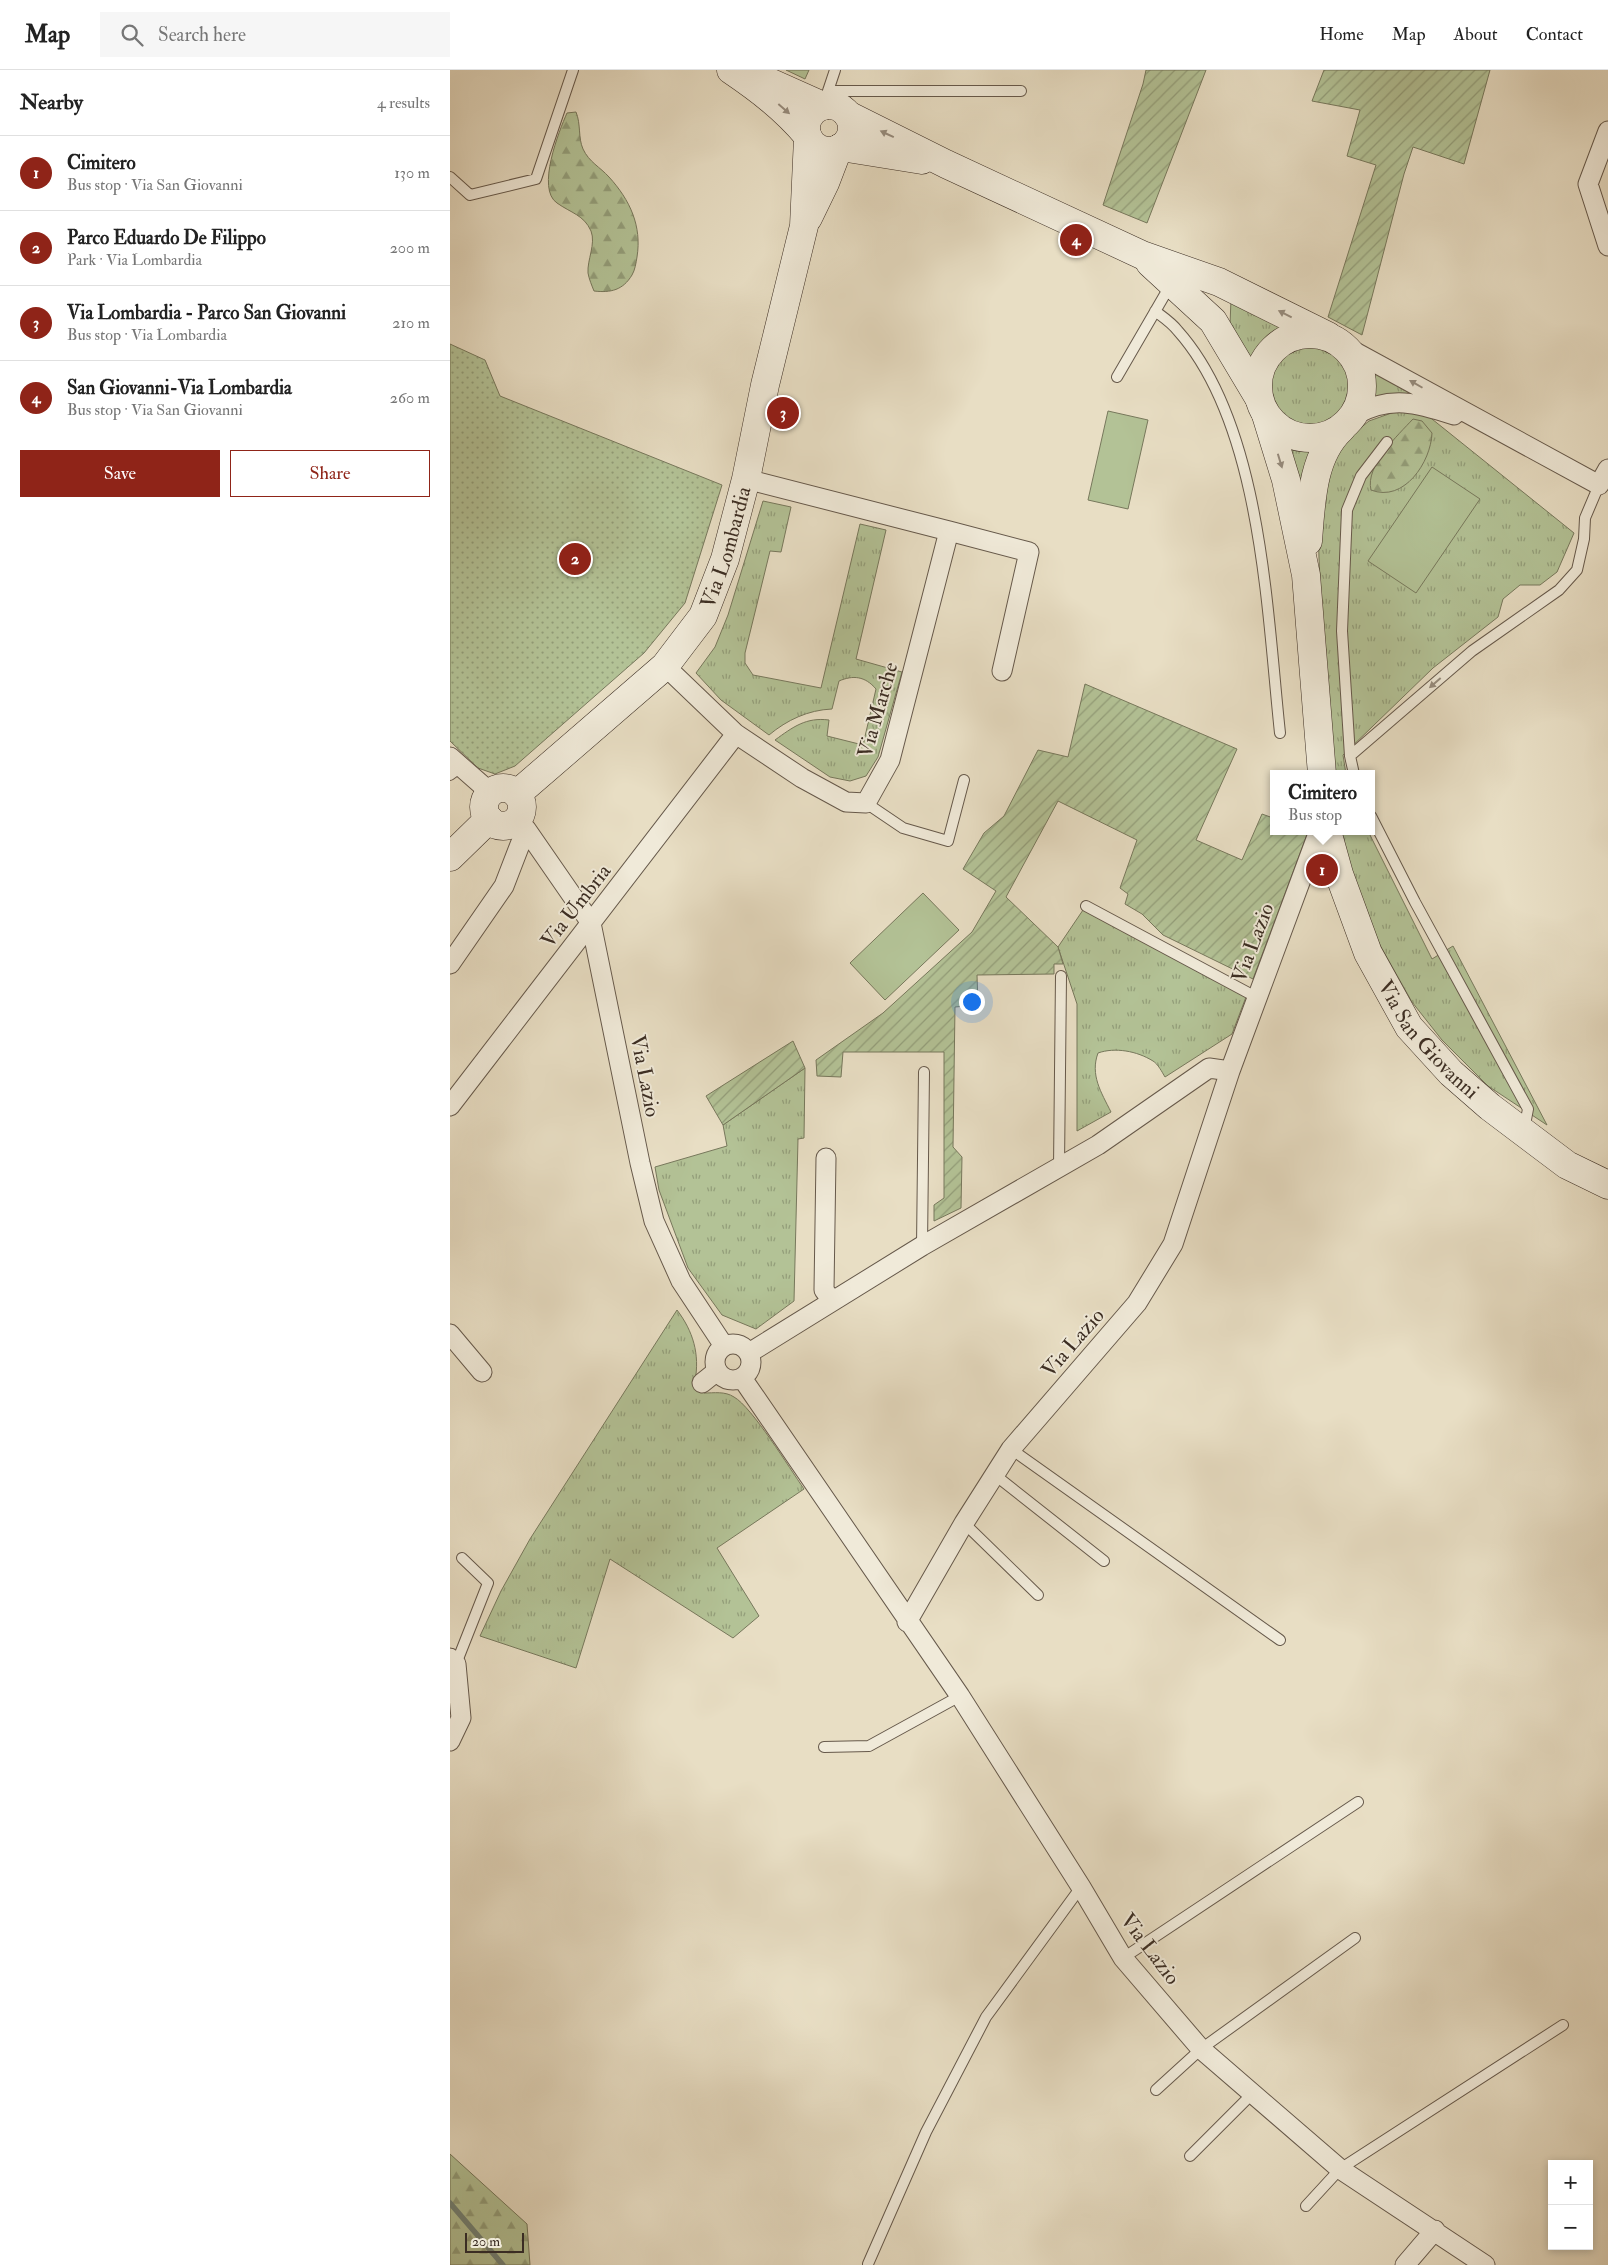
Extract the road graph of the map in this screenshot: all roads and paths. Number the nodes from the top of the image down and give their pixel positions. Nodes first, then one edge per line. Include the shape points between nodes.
1 (573, 70) edge
2 (730, 70) edge
3 (740, 70) edge
4 (836, 70) edge
5 (1021, 91) dead end
6 (832, 104) junction
7 (1608, 131) edge
8 (807, 136) junction
9 (840, 148) junction
10 (946, 164) junction
11 (450, 177) edge
12 (804, 226) junction
13 (1608, 246) edge
14 (1142, 255) junction
15 (1172, 283) junction
16 (1226, 285) junction
17 (1155, 311) junction
18 (1222, 336) junction
19 (1337, 342) junction
20 (1117, 377) dead end
21 (1262, 407) junction
22 (1348, 422) junction
23 (1489, 425) junction
24 (1387, 442) dead end
25 (1608, 468) edge
26 (746, 479) junction
27 (1599, 485) junction
28 (949, 531) junction
29 (1306, 575) junction
30 (664, 666) junction
31 (1002, 671) dead end
32 (1280, 733) dead end
33 (736, 734) junction
34 (1350, 756) junction
35 (454, 766) edge
36 (1322, 770) edge
37 (1353, 770) edge
38 (964, 780) dead end
39 (866, 803) junction
40 (490, 806) junction
41 (520, 814) junction
42 (1375, 824) edge
43 (1317, 835) edge
44 (1328, 835) edge
45 (450, 857) edge
46 (1086, 906) dead end
47 (591, 923) junction
48 (450, 964) edge
49 (1060, 976) dead end
50 (1256, 997) junction
51 (1230, 1071) junction
52 (924, 1072) dead end
53 (450, 1106) edge
54 (1523, 1134) junction
55 (826, 1158) dead end
56 (1059, 1167) junction
57 (1608, 1185) edge
58 (922, 1246) junction
59 (832, 1301) junction
60 (450, 1334) edge
61 (724, 1346) junction
62 (749, 1353) junction
63 (482, 1372) dead end
64 (742, 1378) junction
65 (1011, 1450) junction
66 (995, 1475) junction
67 (964, 1523) junction
68 (462, 1558) dead end
69 (1104, 1561) dead end
70 (1038, 1595) dead end
71 (907, 1622) junction
72 (1280, 1640) dead end
73 (453, 1661) edge
74 (960, 1696) junction
75 (450, 1741) edge
76 (824, 1747) dead end
77 (1358, 1802) dead end
78 (1081, 1887) junction
79 (1355, 1938) dead end
80 (1123, 1958) junction
81 (1564, 2025) dead end
82 (1201, 2049) junction
83 (1156, 2090) dead end
84 (1253, 2093) junction
85 (1190, 2156) dead end
86 (1340, 2169) junction
87 (1306, 2206) dead end
88 (1435, 2230) junction
89 (868, 2264) edge
90 (1405, 2265) edge
91 (1485, 2265) edge

1 - 11 lane via 536,179 470,195
2 -> 8 main road via 790,115
3 - 6 main road
4 - 6 lane
5 - 6 lane
6 - 8 main road via 811,114
6 - 9 main road via 852,129 847,142
10 -> 6 main road
7 - 13 street via 1588,184
8 - 9 main road via 820,150
8 - 12 main road, Via Lombardia
9 - 10 main road
9 - 12 main road, Via Lombardia
10 - 14 main road
12 - 26 main road, Via Lombardia
14 - 15 main road
14 - 16 main road
15 - 17 lane
15 - 18 main road via 1213,321
16 - 18 main road
19 -> 16 main road
17 - 20 lane
17 - 32 lane via 1178,330 1207,372 1243,461 1265,584
18 - 21 main road
19 - 21 main road via 1309,333 1291,337 1275,347 1263,362 1258,380
19 - 22 main road via 1358,362 1363,379 1362,398
23 -> 19 street
21 - 22 main road via 1277,428 1292,436 1309,439 1326,436
21 -> 29 main road via 1286,480
22 - 23 street via 1383,403 1404,402
22 - 29 main road via 1331,438 1314,479
23 - 27 street
24 - 34 lane via 1361,476 1347,510 1342,631
25 - 27 street
26 - 28 street
26 - 30 main road, Via Lombardia via 725,558 703,616
27 -> 34 lane via 1585,518 1584,540 1576,570 1559,590 1472,651
28 - 31 street via 1029,552
28 - 39 street, Via Marche via 890,760
29 - 36 main road
30 - 33 street
30 - 41 main road, Via Lombardia
33 - 39 street via 802,778 846,802
33 - 47 street, Via Umbria
34 - 37 lane
35 - 40 street
38 - 39 lane via 948,841 903,828
40 - 41 main road via 504,788
40 - 45 main road
41 - 47 street, Via Lazio
41 - 48 street via 504,886
42 - 54 lane via 1528,1109
43 - 50 street, Via Lazio
44 - 54 main road, Via San Giovanni via 1338,874 1368,953 1409,1027 1451,1073
46 - 50 lane
47 - 53 street, Via Umbria
47 - 61 street, Via Lazio via 654,1222 681,1281
49 - 56 lane
50 - 51 street, Via Lazio
51 - 56 street via 1209,1068 1098,1145
51 - 65 street, Via Lazio via 1173,1244 1137,1302
52 - 58 lane
54 - 57 main road, Via San Giovanni via 1567,1165
55 - 59 street via 824,1290
56 - 58 street
58 - 59 street
59 - 62 street
60 - 63 street
61 - 62 street via 740,1345
61 - 64 street via 714,1360 709,1377
62 - 64 street via 750,1370
64 - 71 street, Via Lazio
65 - 66 street, Via Lazio
65 - 72 lane
66 - 67 street, Via Lazio
66 - 69 lane
67 - 70 lane
67 - 71 street, Via Lazio
68 - 73 lane via 488,1583
71 - 74 street, Via Lazio
73 - 75 street via 461,1718
74 - 76 lane via 869,1746
74 - 78 street, Via Lazio
77 - 80 lane
78 - 80 street, Via Lazio
78 - 89 lane via 986,2017 926,2132
79 - 82 lane
80 - 82 street, Via Lazio
81 - 86 lane
82 - 83 lane
82 - 84 street, Via Lazio
84 - 85 lane
84 - 86 street, Via Lazio
86 - 87 lane
86 - 88 street, Via Lazio
88 - 90 street
88 - 91 street, Via Lazio

